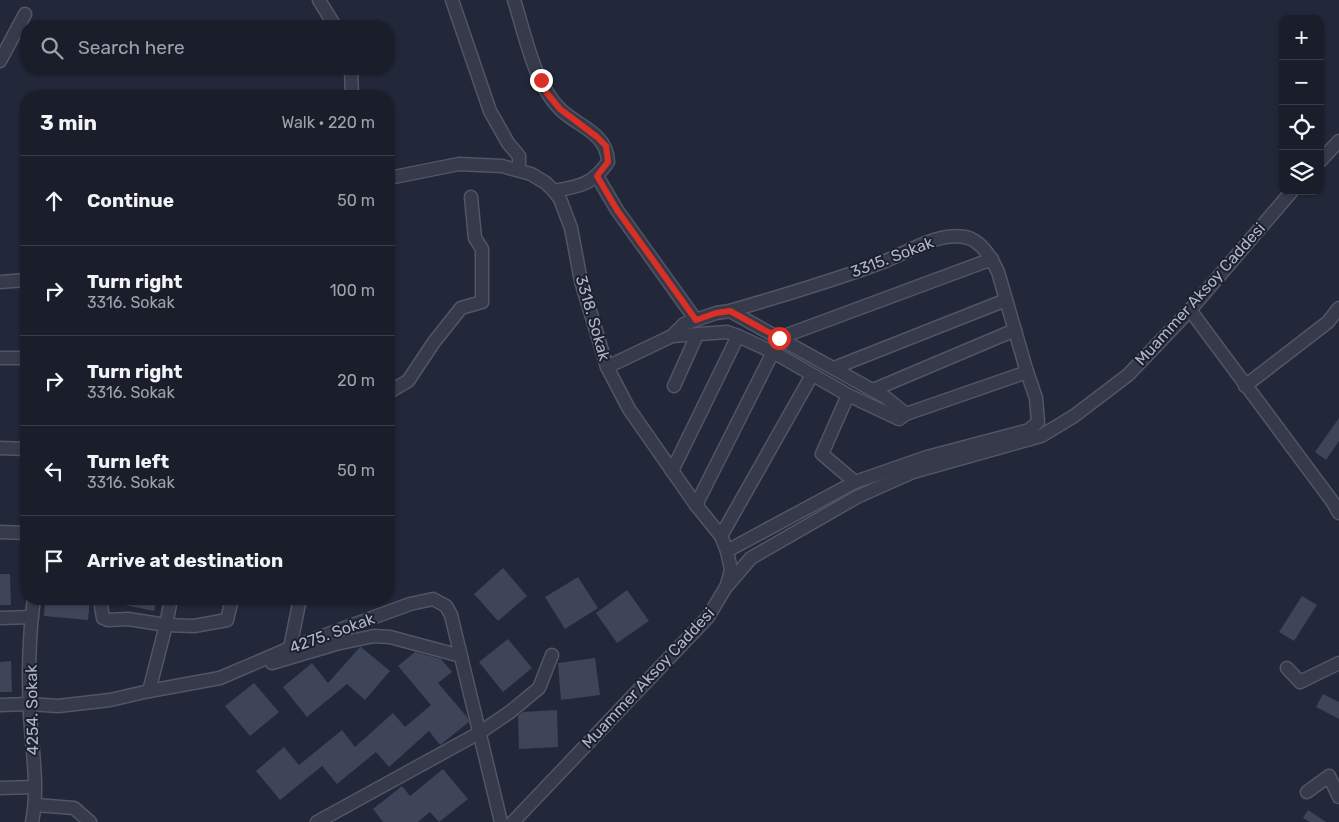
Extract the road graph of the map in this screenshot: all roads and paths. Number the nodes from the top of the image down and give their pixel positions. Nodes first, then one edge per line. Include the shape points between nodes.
1 (319, 0) edge
2 (452, 0) edge
3 (514, 0) edge
4 (25, 14) dead end
5 (21, 20) edge
6 (331, 20) edge
7 (20, 22) edge
8 (2, 53) edge
9 (351, 75) edge
10 (352, 90) edge
11 (1339, 141) edge
12 (1324, 157) edge
13 (519, 170) junction
14 (597, 176) junction
15 (395, 177) edge
16 (554, 191) junction
17 (1289, 195) edge
18 (472, 197) dead end
19 (992, 259) junction
20 (20, 280) edge
21 (0, 282) edge
22 (1006, 300) junction
23 (1339, 308) edge
24 (1190, 310) junction
25 (730, 311) junction
26 (696, 320) junction
27 (1015, 330) junction
28 (697, 335) junction
29 (672, 336) junction
30 (738, 336) junction
31 (779, 338) junction
32 (773, 352) junction
33 (0, 358) edge
34 (20, 358) edge
35 (607, 367) junction
36 (834, 368) junction
37 (1027, 372) junction
38 (812, 375) junction
39 (674, 386) dead end
40 (1245, 386) junction
41 (395, 389) edge
42 (873, 390) junction
43 (848, 395) junction
44 (906, 414) junction
45 (0, 448) edge
46 (20, 449) edge
47 (672, 471) junction
48 (854, 482) junction
49 (1336, 497) edge
50 (696, 505) junction
51 (1339, 514) edge
52 (0, 532) edge
53 (20, 533) edge
54 (721, 536) junction
55 (727, 551) junction
56 (726, 587) junction
57 (33, 605) edge
58 (101, 605) edge
59 (170, 605) edge
60 (231, 605) edge
61 (299, 605) edge
62 (32, 617) junction
63 (0, 618) edge
64 (166, 625) junction
65 (290, 648) junction
66 (552, 655) dead end
67 (461, 656) junction
68 (1339, 663) edge
69 (1288, 668) dead end
70 (220, 678) junction
71 (149, 691) junction
72 (29, 704) junction
73 (0, 705) edge
74 (480, 733) junction
75 (34, 787) junction
76 (0, 788) edge
77 (1307, 792) dead end
78 (1339, 797) edge
79 (36, 805) junction
80 (32, 822) edge
81 (90, 822) edge
82 (317, 822) edge
83 (501, 822) edge
84 (513, 822) edge

1 - 6 street
2 - 13 street via 490,111 519,156
3 - 14 street via 546,92 560,109 606,146 608,162
4 - 5 street
7 - 8 street
9 - 10 street
11 - 12 street
13 - 15 street, 3318. Sokak via 458,164
13 - 16 street, 3318. Sokak via 531,174
14 - 16 street via 584,184
14 - 26 street via 617,210
16 - 35 street, 3318. Sokak via 571,228 582,281
17 - 24 street, Muammer Aksoy Caddesi
18 - 41 street via 475,238 482,249 482,302 461,308 408,381
19 - 22 street, 3315. Sokak
19 - 25 street, 3315. Sokak via 967,237 944,236 883,262
19 - 31 street
20 - 21 street
22 - 27 street, 3315. Sokak
22 - 36 street
23 - 40 street via 1328,322
24 - 40 street
24 - 56 street, Muammer Aksoy Caddesi via 1128,375 1074,416 1040,436 913,472 857,497 751,558
25 - 26 street, 3315. Sokak
25 - 31 street
26 - 29 street, 3315. Sokak via 684,324
27 - 37 street, 3315. Sokak
27 - 42 street
28 - 29 street
28 - 30 street via 727,332
28 - 39 street
29 - 35 street
30 - 32 street
30 - 47 street
31 - 36 street
32 - 38 street
32 - 50 street
33 - 34 street
35 - 47 street, 3318. Sokak via 629,409
36 - 42 street
37 - 44 street
37 - 48 street, 3315. Sokak via 1036,398 1038,422 1028,430 927,457
38 - 43 street
38 - 54 street
40 - 49 street
42 - 44 street
43 - 44 street via 899,419
43 - 48 street via 822,454
45 - 46 street
47 - 50 street, 3318. Sokak
48 - 55 street
49 - 51 street
50 - 54 street, 3318. Sokak
52 - 53 street
54 - 55 street, 3318. Sokak
55 - 56 street, 3318. Sokak via 730,570
56 - 84 street, Muammer Aksoy Caddesi via 708,617
57 - 62 street, 4254. Sokak
58 - 64 street via 103,618 108,620 128,619
59 - 64 street
60 - 64 street via 227,620 194,626
61 - 65 street
62 - 63 street
62 - 72 street, 4254. Sokak
64 - 71 street
65 - 67 street, 4275. Sokak via 410,604 433,599 446,606 451,615
65 - 70 street, 4275. Sokak
66 - 74 street via 539,688
67 - 70 street via 390,637 374,636
67 - 74 street, 4275. Sokak
68 - 69 street via 1300,682
70 - 71 street, 4275. Sokak
71 - 72 street, 4275. Sokak via 110,700 58,706
72 - 73 street, 4275. Sokak
72 - 75 street, 4254. Sokak
74 - 82 street
74 - 83 street, 4275. Sokak
75 - 76 street
75 - 79 street, 4254. Sokak
77 - 78 street via 1328,776
79 - 80 street, 4254. Sokak
79 - 81 street via 74,808

